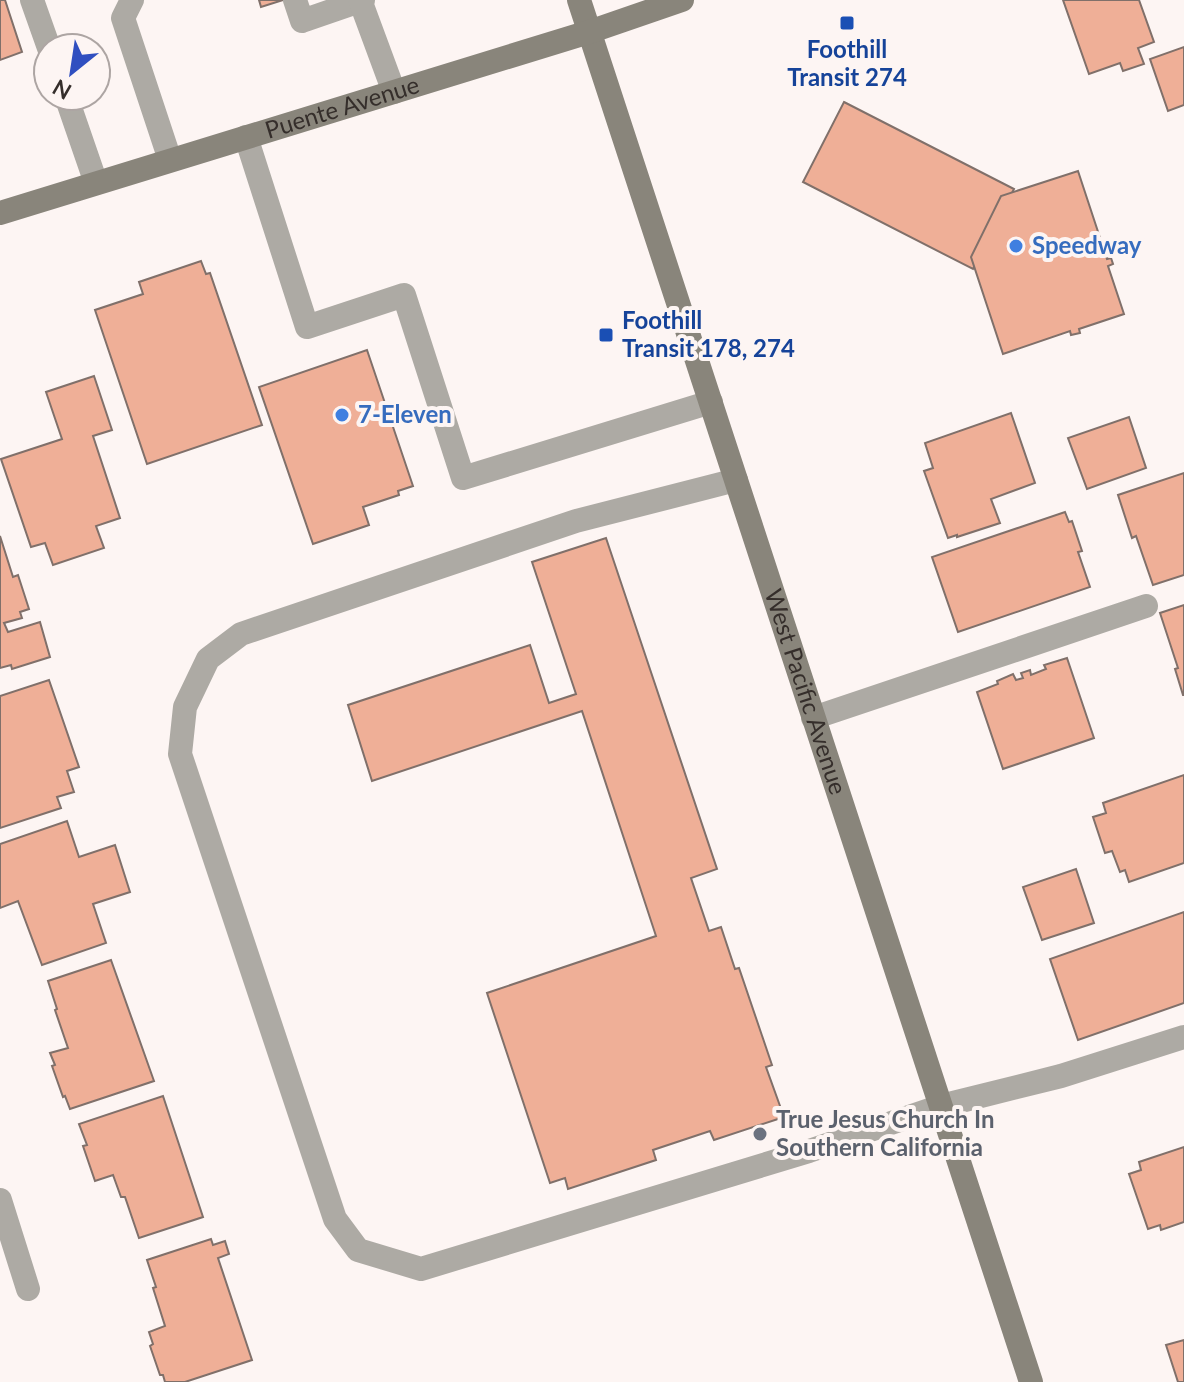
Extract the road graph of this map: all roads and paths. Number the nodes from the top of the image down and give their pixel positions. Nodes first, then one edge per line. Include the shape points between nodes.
1 (32, 0) edge
2 (132, 0) edge
3 (295, 0) edge
4 (361, 0) edge
5 (579, 0) edge
6 (682, 0) edge
7 (328, 5) edge
8 (43, 32) edge
9 (589, 32) junction
10 (394, 92) junction
11 (72, 112) edge
12 (246, 137) junction
13 (170, 160) junction
14 (96, 183) junction
15 (0, 213) edge
16 (711, 402) junction
17 (736, 480) junction
18 (1146, 606) dead end
19 (813, 718) junction
20 (1184, 1037) edge
21 (941, 1106) junction
22 (0, 1200) edge
23 (28, 1289) dead end
24 (1031, 1382) edge

1 - 8 street
2 - 13 street via 123,18
3 - 7 street via 302,21
4 - 7 street
4 - 10 street
5 - 9 main road, West Pacific Avenue
6 - 9 main road, Puente Avenue
9 - 10 main road, Puente Avenue
9 - 16 main road, West Pacific Avenue
10 - 12 main road, Puente Avenue
11 - 14 street
12 - 13 main road, Puente Avenue
12 - 16 street via 307,327 404,295 463,478
13 - 14 main road, Puente Avenue
14 - 15 main road, Puente Avenue
16 - 17 main road, West Pacific Avenue
17 - 19 main road, West Pacific Avenue
17 - 21 street via 576,521 351,596 241,634 208,659 185,707 180,754 226,896 335,1219 358,1250 421,1269
18 - 19 street
19 - 21 main road, West Pacific Avenue
20 - 21 street
21 - 24 main road, West Pacific Avenue
22 - 23 street

